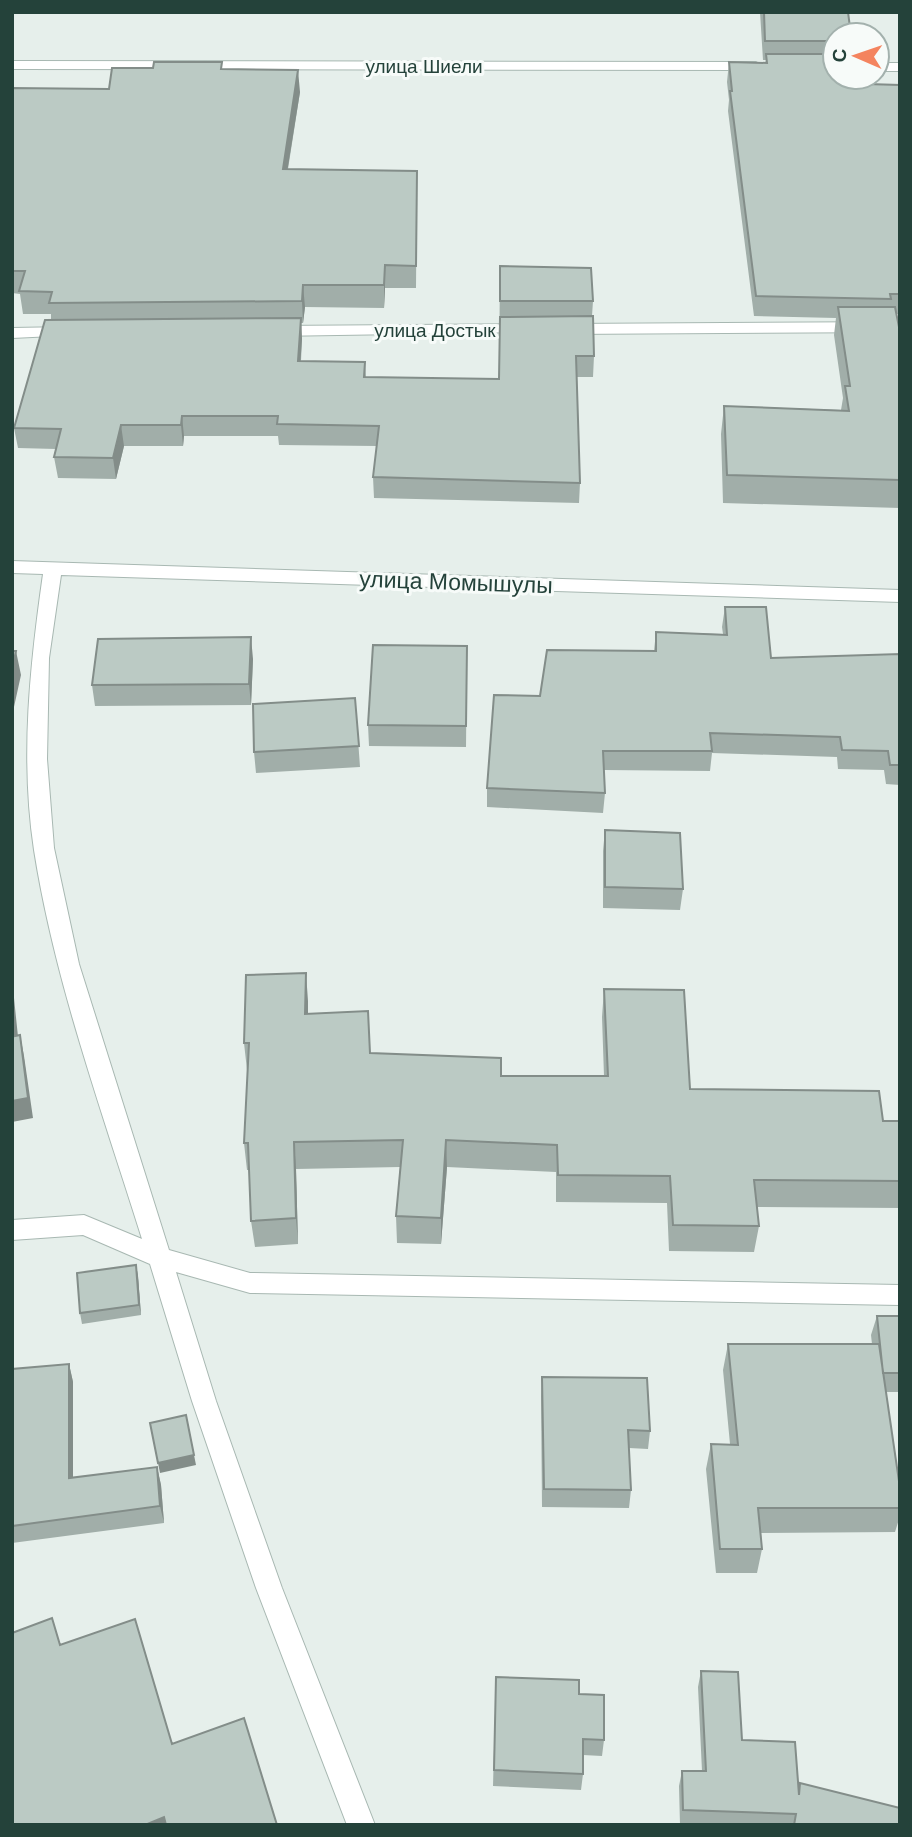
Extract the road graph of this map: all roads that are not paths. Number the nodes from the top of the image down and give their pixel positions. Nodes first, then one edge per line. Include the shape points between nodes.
1 (12, 65) edge
2 (765, 66) edge
3 (900, 327) edge
4 (262, 331) edge
5 (12, 332) edge
6 (82, 332) edge
7 (12, 567) edge
8 (54, 569) junction
9 (900, 596) edge
10 (12, 1230) edge
11 (158, 1257) junction
12 (900, 1295) edge
13 (361, 1825) edge

1 - 2 street, улица Шиели
3 - 4 street, улица Достык
5 - 6 street
7 - 8 street, улица Момышулы
8 - 9 street, улица Момышулы
8 - 11 street via 40,671 37,759 44,848 68,964
10 - 11 street via 84,1225
11 - 12 street via 250,1283
11 - 13 street via 269,1588

